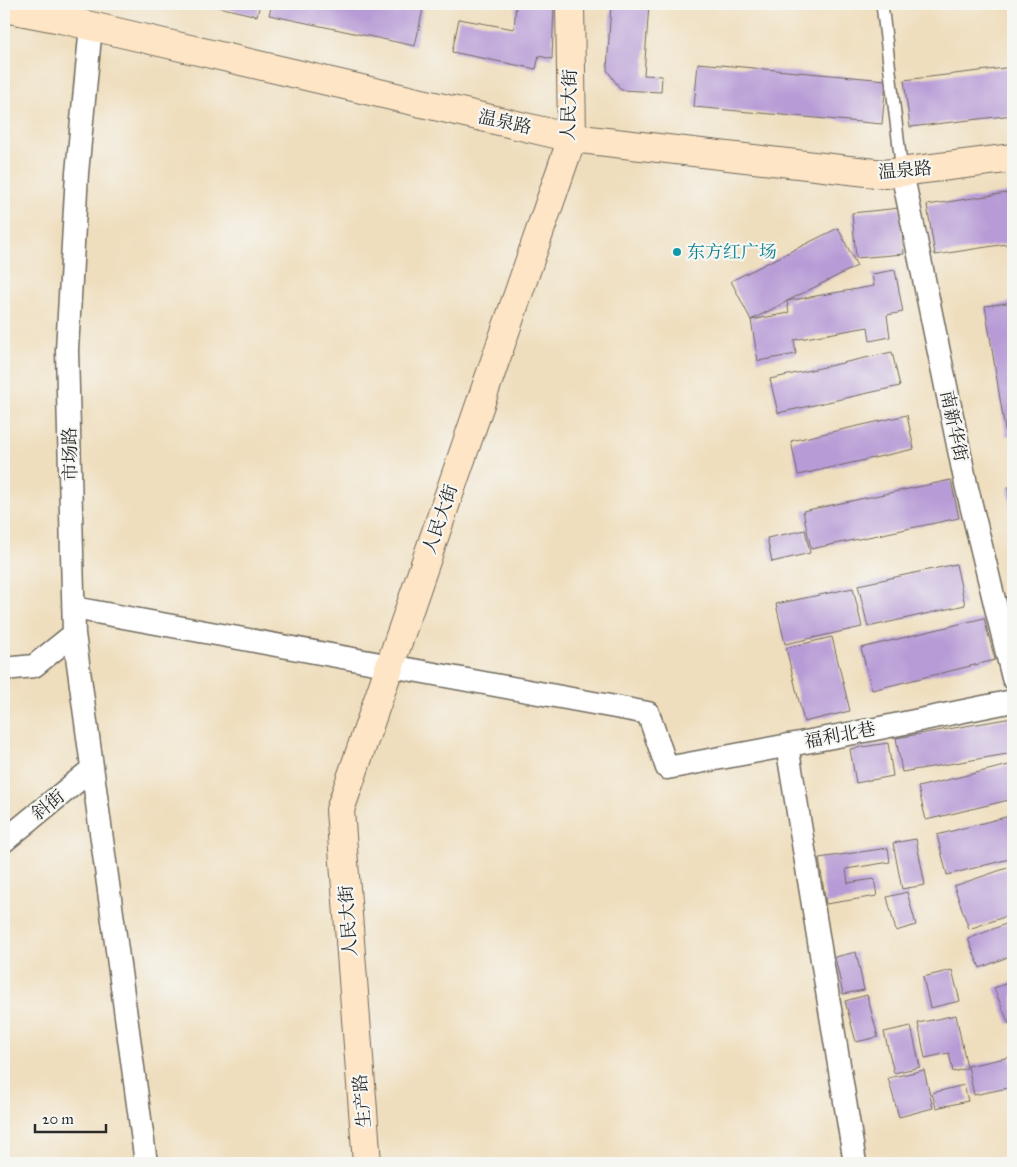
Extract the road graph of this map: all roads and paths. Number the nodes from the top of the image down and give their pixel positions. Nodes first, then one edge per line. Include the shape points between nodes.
1 (570, 4) edge
2 (882, 4) edge
3 (4, 8) edge
4 (91, 26) junction
5 (572, 138) junction
6 (1013, 158) edge
7 (902, 172) junction
8 (74, 608) junction
9 (74, 634) junction
10 (389, 666) junction
11 (4, 669) edge
12 (1013, 678) edge
13 (1013, 701) edge
14 (787, 745) junction
15 (92, 769) junction
16 (4, 841) edge
17 (357, 1038) joint
18 (146, 1163) edge
19 (367, 1163) edge
20 (855, 1163) edge

1 - 5 street, 人民大街
2 - 7 lane
3 - 4 street, 温泉路
4 - 5 street, 温泉路
4 - 8 street, 市场路 via 76,173 67,350
5 - 7 street, 温泉路 via 884,174
5 - 10 street, 人民大街
6 - 7 street, 温泉路
7 - 12 street, 南新华街 via 966,484
8 - 9 street, 市场路
8 - 10 street
9 - 11 street via 34,666
9 - 15 street, 市场路
10 - 14 street, 福利北巷 via 648,713 667,768
10 - 17 street, 人民大街 via 340,810
13 - 14 street, 福利北巷
14 - 20 street
15 - 16 street, 斜街
15 - 18 street, 市场路
17 - 19 street, 生产路

